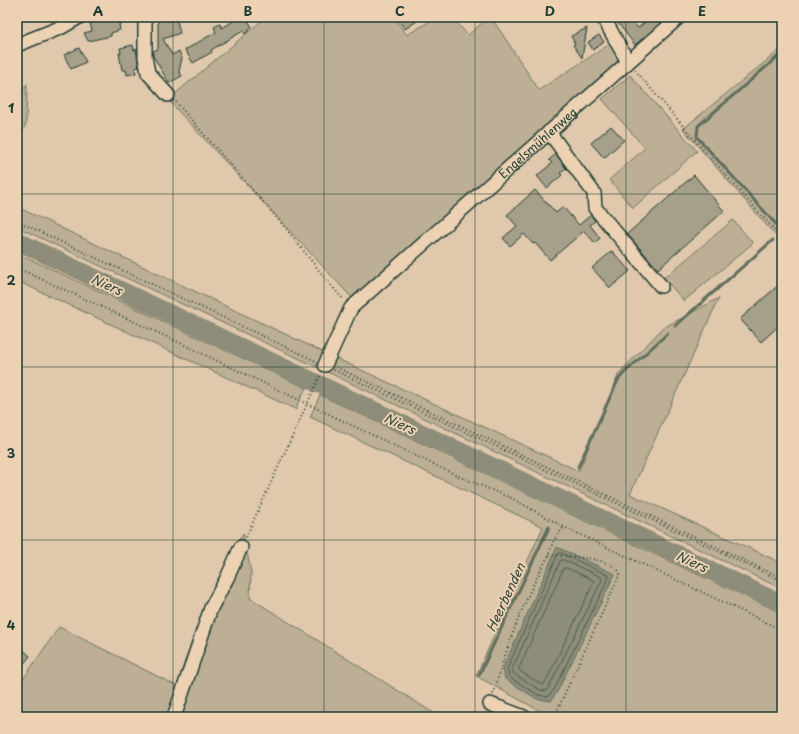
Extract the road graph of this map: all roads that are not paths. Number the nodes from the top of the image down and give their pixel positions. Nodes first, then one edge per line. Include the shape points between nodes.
1 (79, 17) edge
2 (145, 17) edge
3 (603, 17) edge
4 (679, 17) edge
5 (17, 45) edge
6 (628, 62) junction
7 (168, 95) road end
8 (549, 132) junction
9 (662, 286) dead end
10 (325, 365) road end
11 (242, 547) road end
12 (490, 704) road end
13 (174, 717) edge
14 (524, 717) edge

1 - 5 street via 62,27
2 - 7 street via 145,56 148,73
3 - 6 street
4 - 6 street, Engelsmühlenweg
6 - 8 street, Engelsmühlenweg
8 - 9 street via 594,193 595,208
8 - 10 street, Engelsmühlenweg via 351,308
11 - 13 street via 211,608
12 - 14 street

